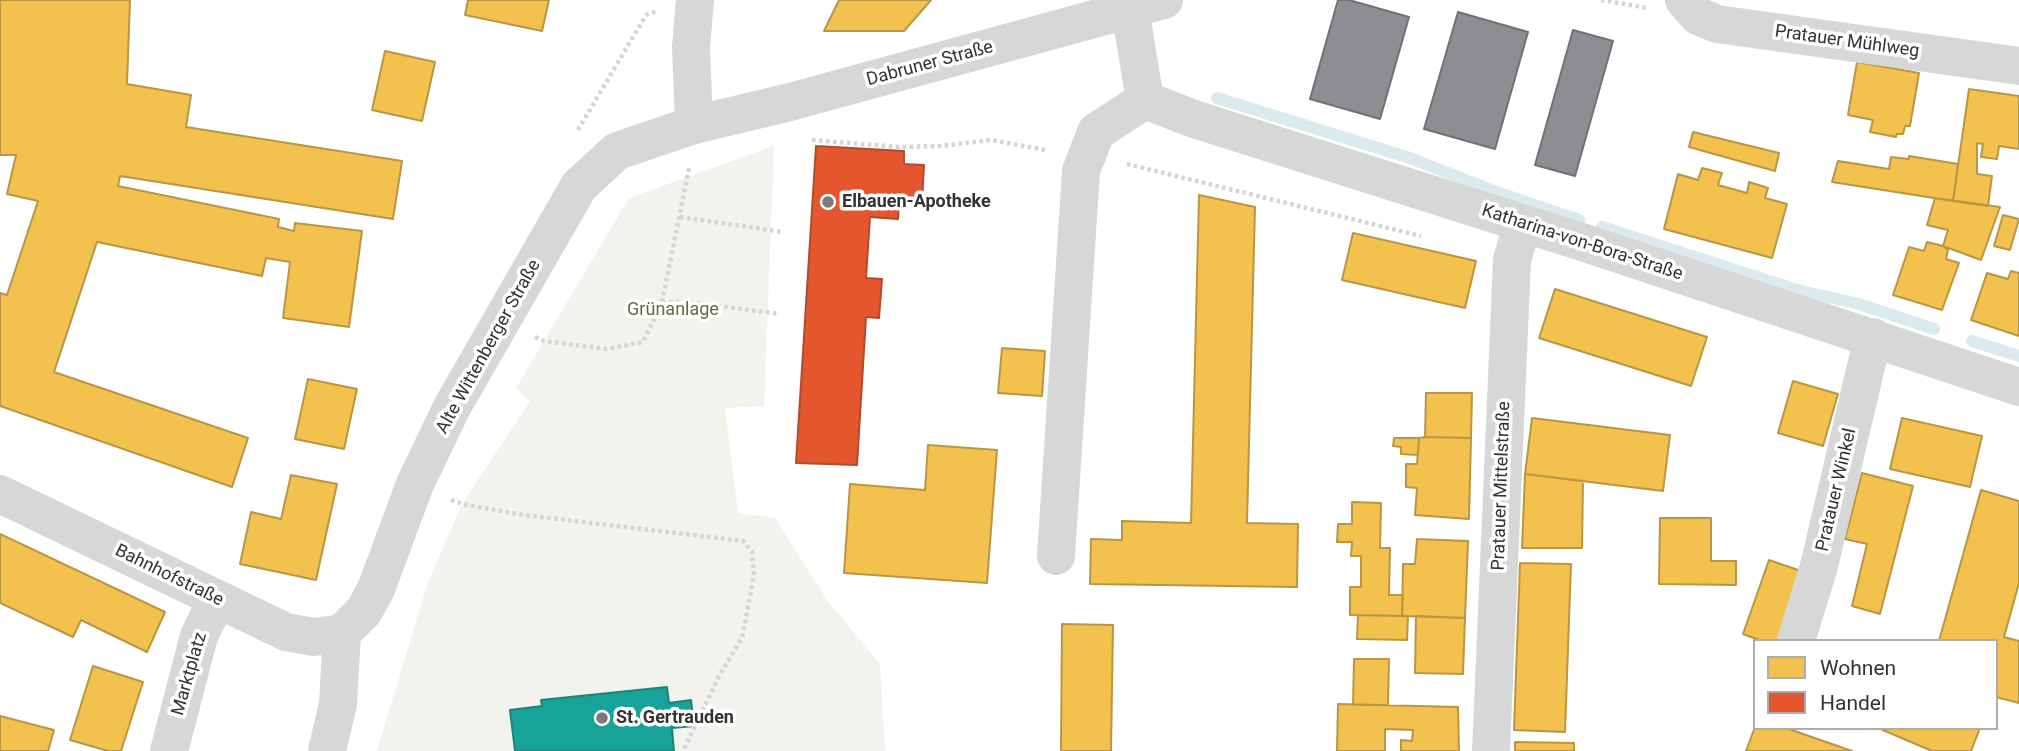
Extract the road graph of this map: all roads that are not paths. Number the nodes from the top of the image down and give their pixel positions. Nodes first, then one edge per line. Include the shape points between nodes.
1 (1684, 0) edge
2 (681, 4) edge
3 (1147, 4) edge
4 (2019, 66) edge
5 (1145, 100) junction
6 (694, 125) junction
7 (1523, 223) junction
8 (1873, 337) junction
9 (2019, 387) edge
10 (0, 494) edge
11 (1056, 556) dead end
12 (216, 599) junction
13 (342, 633) junction
14 (1797, 639) edge
15 (169, 751) edge
16 (327, 751) edge
17 (1491, 751) edge

1 - 4 street, Pratauer Mühlweg via 1698,16 1717,24
2 - 6 street via 691,47
3 - 5 street
3 - 6 street, Dabruner Straße
5 - 7 street, Katharina-von-Bora-Straße
5 - 11 street via 1096,132 1081,171
6 - 13 street, Alte Wittenberger Straße via 617,151 579,186 452,407 415,484 376,589 364,611
7 - 8 street, Katharina-von-Bora-Straße
7 - 17 street, Pratauer Mittelstraße via 1512,260
8 - 9 street, Katharina-von-Bora-Straße
8 - 14 street, Pratauer Winkel via 1819,566
10 - 12 street, Bahnhofstraße
12 - 13 street, Bahnhofstraße via 286,632 314,637
12 - 15 street, Marktplatz via 199,636
13 - 16 street via 338,704

